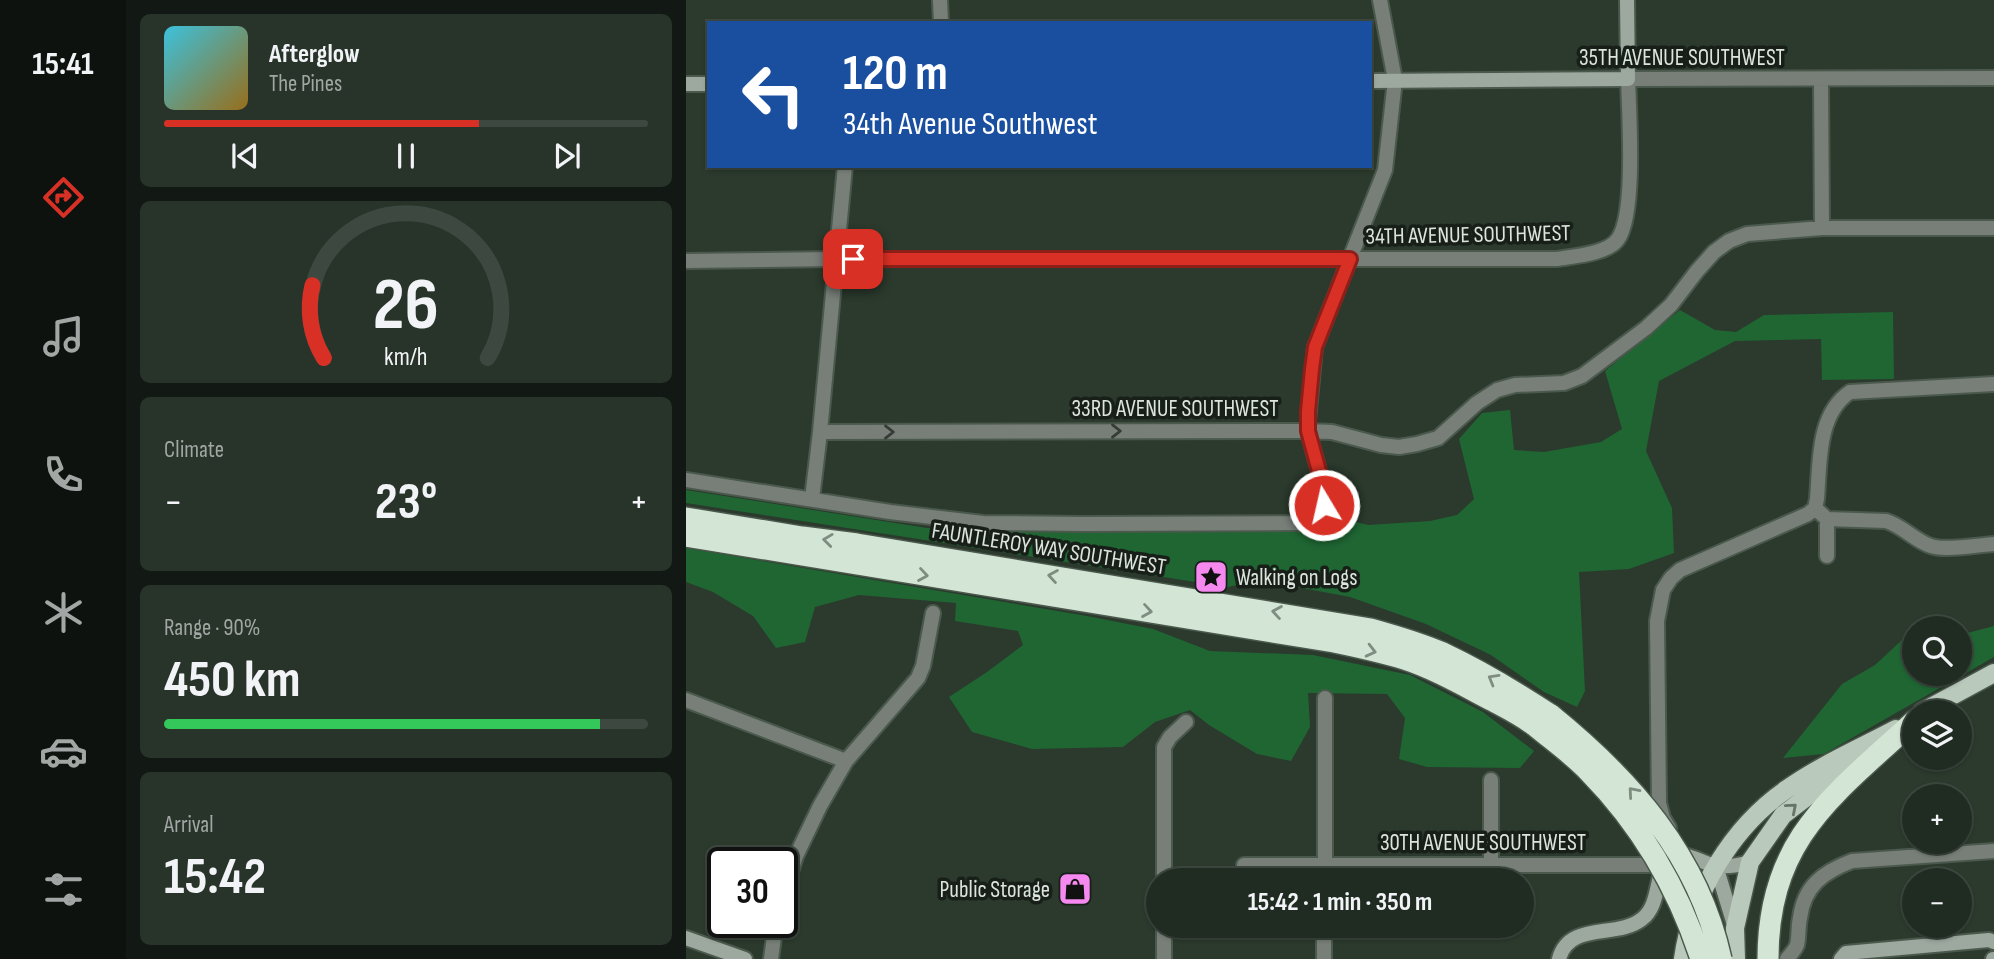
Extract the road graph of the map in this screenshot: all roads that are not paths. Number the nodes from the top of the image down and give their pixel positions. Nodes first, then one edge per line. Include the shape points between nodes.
1 (940, 0) edge
2 (1380, 0) edge
3 (1628, 0) edge
4 (941, 21) edge
5 (1994, 78) edge
6 (1629, 79) junction
7 (1821, 79) junction
8 (1395, 80) junction
9 (1372, 81) edge
10 (686, 84) edge
11 (707, 84) edge
12 (845, 168) edge
13 (1822, 228) junction
14 (1994, 228) edge
15 (836, 259) junction
16 (1350, 259) junction
17 (686, 261) edge
18 (1994, 384) edge
19 (1308, 431) junction
20 (820, 432) junction
21 (686, 480) edge
22 (812, 499) junction
23 (1815, 508) junction
24 (686, 518) edge
25 (1827, 519) junction
26 (686, 536) edge
27 (1994, 544) edge
28 (1827, 556) dead end
29 (933, 613) dead end
30 (1994, 673) edge
31 (1325, 698) dead end
32 (686, 700) edge
33 (1946, 700) edge
34 (1543, 721) junction
35 (1186, 722) dead end
36 (1902, 724) edge
37 (1902, 727) edge
38 (1902, 730) edge
39 (846, 761) junction
40 (1491, 780) dead end
41 (1994, 851) edge
42 (798, 852) edge
43 (1687, 856) junction
44 (1750, 862) junction
45 (1244, 865) dead end
46 (1325, 865) junction
47 (1491, 865) junction
48 (1663, 865) junction
49 (1716, 866) junction
50 (1164, 868) edge
51 (1735, 928) junction
52 (774, 938) edge
53 (1164, 938) edge
54 (1324, 938) edge
55 (686, 939) edge
56 (1994, 942) edge
57 (1689, 955) edge
58 (745, 959) edge
59 (771, 959) edge
60 (1164, 959) edge
61 (1324, 959) edge
62 (1559, 959) edge
63 (1721, 959) edge
64 (1736, 959) edge
65 (1768, 959) edge
66 (1787, 959) edge
67 (1840, 959) edge

1 - 4 street
2 - 8 street
3 - 6 main road
5 - 7 street, 35TH AVENUE SOUTHWEST
6 - 7 street, 35TH AVENUE SOUTHWEST
6 - 8 main road, 35TH AVENUE SOUTHWEST
6 - 16 street, 34TH AVENUE SOUTHWEST via 1629,203 1617,241 1605,249 1558,259
7 - 13 street
8 - 9 main road, 35TH AVENUE SOUTHWEST
8 - 16 street via 1385,170
10 - 11 main road
12 - 15 street
13 - 14 street
13 - 19 street, 33RD AVENUE SOUTHWEST via 1746,234 1729,241 1646,328 1582,376 1564,383 1496,390 1438,438 1399,447
15 - 16 street, 34TH AVENUE SOUTHWEST
15 - 17 street, 34TH AVENUE SOUTHWEST
15 - 20 street
16 - 19 street via 1315,347
18 - 23 street via 1850,392 1841,398 1822,442
20 -> 19 street, 33RD AVENUE SOUTHWEST
19 - 22 street, FAUNTLEROY WAY SOUTHWEST via 1325,493 1318,518 1306,523 982,523
20 - 22 street
21 - 22 street, FAUNTLEROY WAY SOUTHWEST
23 - 25 street
23 - 43 street via 1680,570 1666,584 1657,621 1659,803
34 -> 24 highway, FAUNTLEROY WAY SOUTHWEST via 1490,677 1414,642 1371,629
25 - 27 street via 1894,523 1938,548
25 - 28 street
26 -> 34 highway, FAUNTLEROY WAY SOUTHWEST via 1335,642 1432,670 1522,717
29 - 39 street via 918,678
30 - 33 main road
31 - 46 street
32 - 39 street
34 - 57 highway, bridge via 1633,822 1661,865 1685,913
63 -> 34 highway, bridge via 1689,874 1647,808 1581,740
35 - 50 street via 1164,747
36 - 49 main road via 1785,790 1754,818
44 -> 37 main road via 1783,815
38 - 65 highway via 1829,799 1786,861 1772,910
39 - 42 street
40 - 47 street
41 - 66 street via 1852,861 1838,867 1806,893 1797,945
43 - 48 main road, 30TH AVENUE SOUTHWEST via 1673,856
43 - 49 main road
44 - 49 main road
44 - 51 main road
45 - 46 street, 30TH AVENUE SOUTHWEST
46 - 47 street, 30TH AVENUE SOUTHWEST
47 - 48 street, 30TH AVENUE SOUTHWEST
48 - 62 main road via 1651,909 1642,919 1573,939
49 - 51 main road
49 - 57 main road via 1700,897
51 - 64 main road
52 - 59 street
53 - 60 street
54 - 61 street
55 - 58 main road
56 - 67 main road via 1846,953

